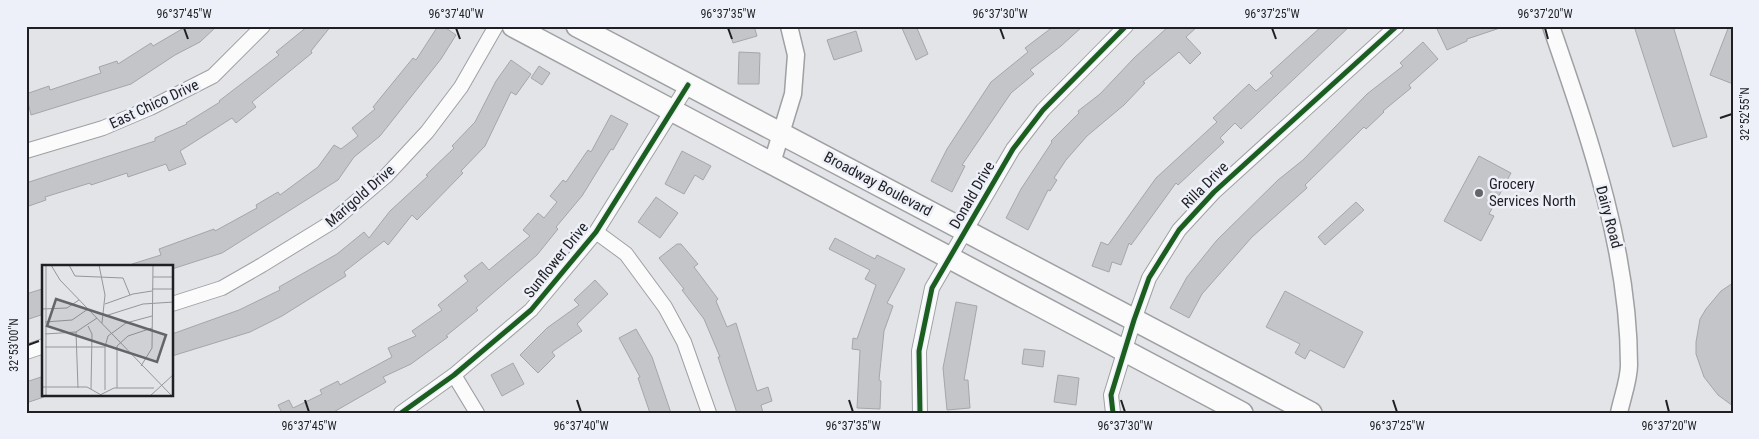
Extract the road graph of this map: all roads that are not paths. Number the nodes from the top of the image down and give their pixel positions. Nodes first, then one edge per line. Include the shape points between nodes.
1 (263, 26) edge
2 (496, 26) edge
3 (513, 26) edge
4 (577, 26) edge
5 (788, 26) edge
6 (1126, 26) edge
7 (1397, 26) edge
8 (1552, 26) edge
9 (688, 85) junction
10 (672, 110) junction
11 (780, 133) junction
12 (26, 152) edge
13 (772, 163) junction
14 (966, 231) junction
15 (596, 232) junction
16 (950, 258) junction
17 (174, 303) edge
18 (1134, 320) junction
19 (42, 347) edge
20 (1125, 350) junction
21 (26, 352) edge
22 (454, 376) junction
23 (401, 413) edge
24 (477, 413) edge
25 (709, 413) edge
26 (920, 413) edge
27 (1113, 413) edge
28 (1242, 413) edge
29 (1311, 413) edge
30 (1619, 413) edge

1 - 12 street, East Chico Drive via 213,76 103,128
2 - 17 street, Marigold Drive via 461,86 427,132 386,176 332,222 262,265 222,288
3 - 10 main road, Broadway Boulevard
4 - 9 main road, Broadway Boulevard
5 - 11 street via 796,55 793,94
6 - 14 street, Donald Drive via 1043,110 1013,149
7 - 18 street, Rilla Drive via 1214,192 1179,230 1149,278
8 - 30 street, Dairy Road via 1619,251 1629,366
9 - 10 street, Sunflower Drive
9 - 11 main road, Broadway Boulevard
10 - 13 main road, Broadway Boulevard
10 - 15 street, Sunflower Drive
11 - 13 street
11 - 14 main road, Broadway Boulevard
13 - 16 main road, Broadway Boulevard
14 - 16 street, Donald Drive
14 - 18 main road, Broadway Boulevard
15 - 22 street, Sunflower Drive via 531,310
15 - 25 street via 626,254 665,307 684,342
16 - 20 main road, Broadway Boulevard
16 - 26 street, Donald Drive via 932,288 919,351
18 - 20 street, Rilla Drive
18 - 29 main road, Broadway Boulevard
19 - 21 street
20 - 27 street, Rilla Drive via 1111,395
20 - 28 main road, Broadway Boulevard
22 - 23 street, Sunflower Drive
22 - 24 street

